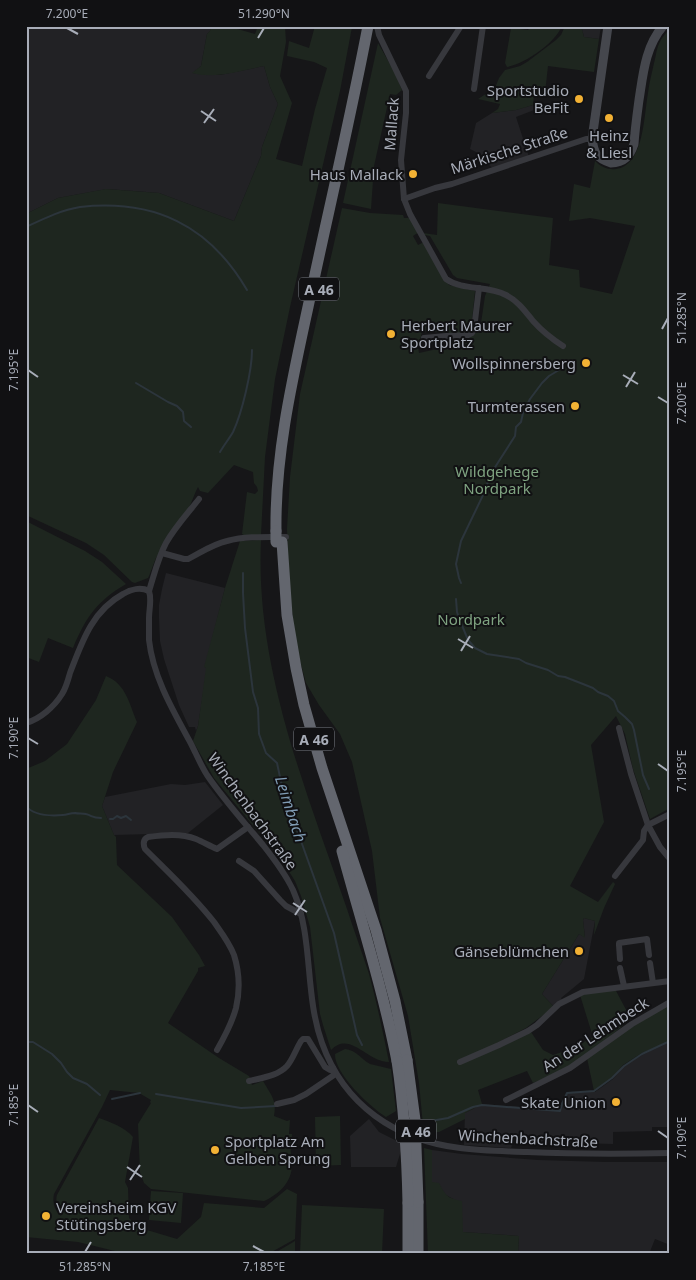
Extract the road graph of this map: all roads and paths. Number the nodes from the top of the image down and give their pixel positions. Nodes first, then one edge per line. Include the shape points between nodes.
1 (368, 26) edge
2 (461, 26) edge
3 (483, 26) edge
4 (608, 26) edge
5 (662, 26) edge
6 (377, 29) edge
7 (428, 76) dead end
8 (474, 89) dead end
9 (592, 139) junction
10 (404, 199) junction
11 (479, 288) junction
12 (424, 338) dead end
13 (563, 346) dead end
14 (199, 498) dead end
15 (280, 537) junction
16 (162, 552) junction
17 (149, 591) junction
18 (26, 723) edge
19 (620, 728) dead end
20 (670, 814) edge
21 (648, 825) junction
22 (248, 826) junction
23 (670, 859) edge
24 (239, 861) dead end
25 (614, 876) dead end
26 (301, 914) junction
27 (649, 955) dead end
28 (620, 959) dead end
29 (650, 963) dead end
30 (620, 968) dead end
31 (670, 981) edge
32 (653, 983) junction
33 (624, 986) junction
34 (670, 1002) edge
35 (217, 1050) dead end
36 (460, 1062) dead end
37 (333, 1068) junction
38 (249, 1080) dead end
39 (506, 1100) dead end
40 (277, 1104) dead end
41 (670, 1153) edge
42 (413, 1203) junction
43 (408, 1254) edge
44 (418, 1254) edge

1 - 15 highway, A 46 via 289,399 277,500
2 - 7 street
3 - 8 street
4 - 9 main road
5 - 9 main road via 646,59 634,144 628,156 619,163 611,164 595,153
6 - 10 street, Mallack via 406,91 401,160
6 - 15 highway, A 46 via 295,403
9 - 10 street, Märkische Straße
10 - 11 street, Mallack via 446,279 453,284
11 - 12 street via 472,333
11 - 13 street, Mallack via 495,290 511,298 543,331
14 - 16 street, Winchenbachstraße
15 - 16 street via 225,541 188,559
15 - 42 highway, A 46, bridge via 277,573 288,664 304,729 402,1060
16 - 17 street, Winchenbachstraße
17 - 18 street via 135,589 126,592 97,615 63,693 47,712
17 - 22 street, Winchenbachstraße via 150,640 162,687 207,774
19 - 21 street
20 - 21 street
21 - 23 street
21 - 25 street via 643,840
22 - 26 street, Winchenbachstraße via 285,874
22 - 35 street via 217,849 186,836 148,837 144,842 145,849 203,908 234,955 237,1003 232,1022
24 - 26 street via 254,871 280,900
26 - 37 street, Winchenbachstraße via 314,1018
27 - 28 street via 647,939 620,944
29 - 32 street
30 - 33 street
31 - 32 street
32 - 33 street
33 - 36 street via 579,993 559,1004 537,1025
34 - 39 street, An der Lehmbeck via 632,1024 570,1068
37 - 38 street via 325,1067 305,1038 281,1070
37 - 40 street via 334,1075 306,1094
37 - 41 street, Winchenbachstraße via 351,1094 371,1114 430,1143 517,1151
42 - 43 highway, A 46
42 - 44 highway, A 46

